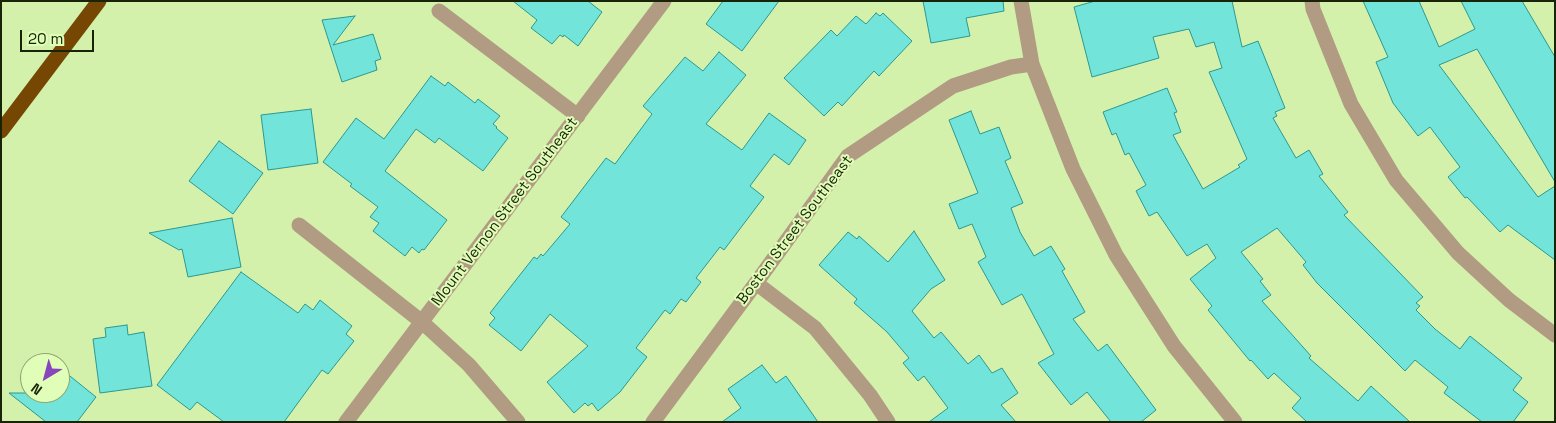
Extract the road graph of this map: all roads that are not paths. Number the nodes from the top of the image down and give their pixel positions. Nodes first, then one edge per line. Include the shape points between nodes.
1 (99, 1) edge
2 (664, 1) edge
3 (1021, 1) edge
4 (1312, 1) edge
5 (439, 12) dead end
6 (1032, 64) junction
7 (578, 116) junction
8 (1, 131) edge
9 (299, 225) dead end
10 (756, 283) junction
11 (422, 322) junction
12 (1555, 335) edge
13 (346, 422) edge
14 (518, 422) edge
15 (653, 422) edge
16 (888, 422) edge
17 (1236, 422) edge

1 - 8 highway
2 - 7 street, Mount Vernon Street Southeast
3 - 6 street
4 - 12 street via 1351,104 1396,180 1458,253 1509,300
5 - 7 street
6 - 10 street, Boston Street Southeast via 1011,67 953,86 848,156
6 - 17 street via 1073,170 1116,255 1174,346
7 - 11 street, Mount Vernon Street Southeast
9 - 11 street
10 - 15 street, Boston Street Southeast
10 - 16 street via 815,328
11 - 13 street, Mount Vernon Street Southeast
11 - 14 street via 469,365

